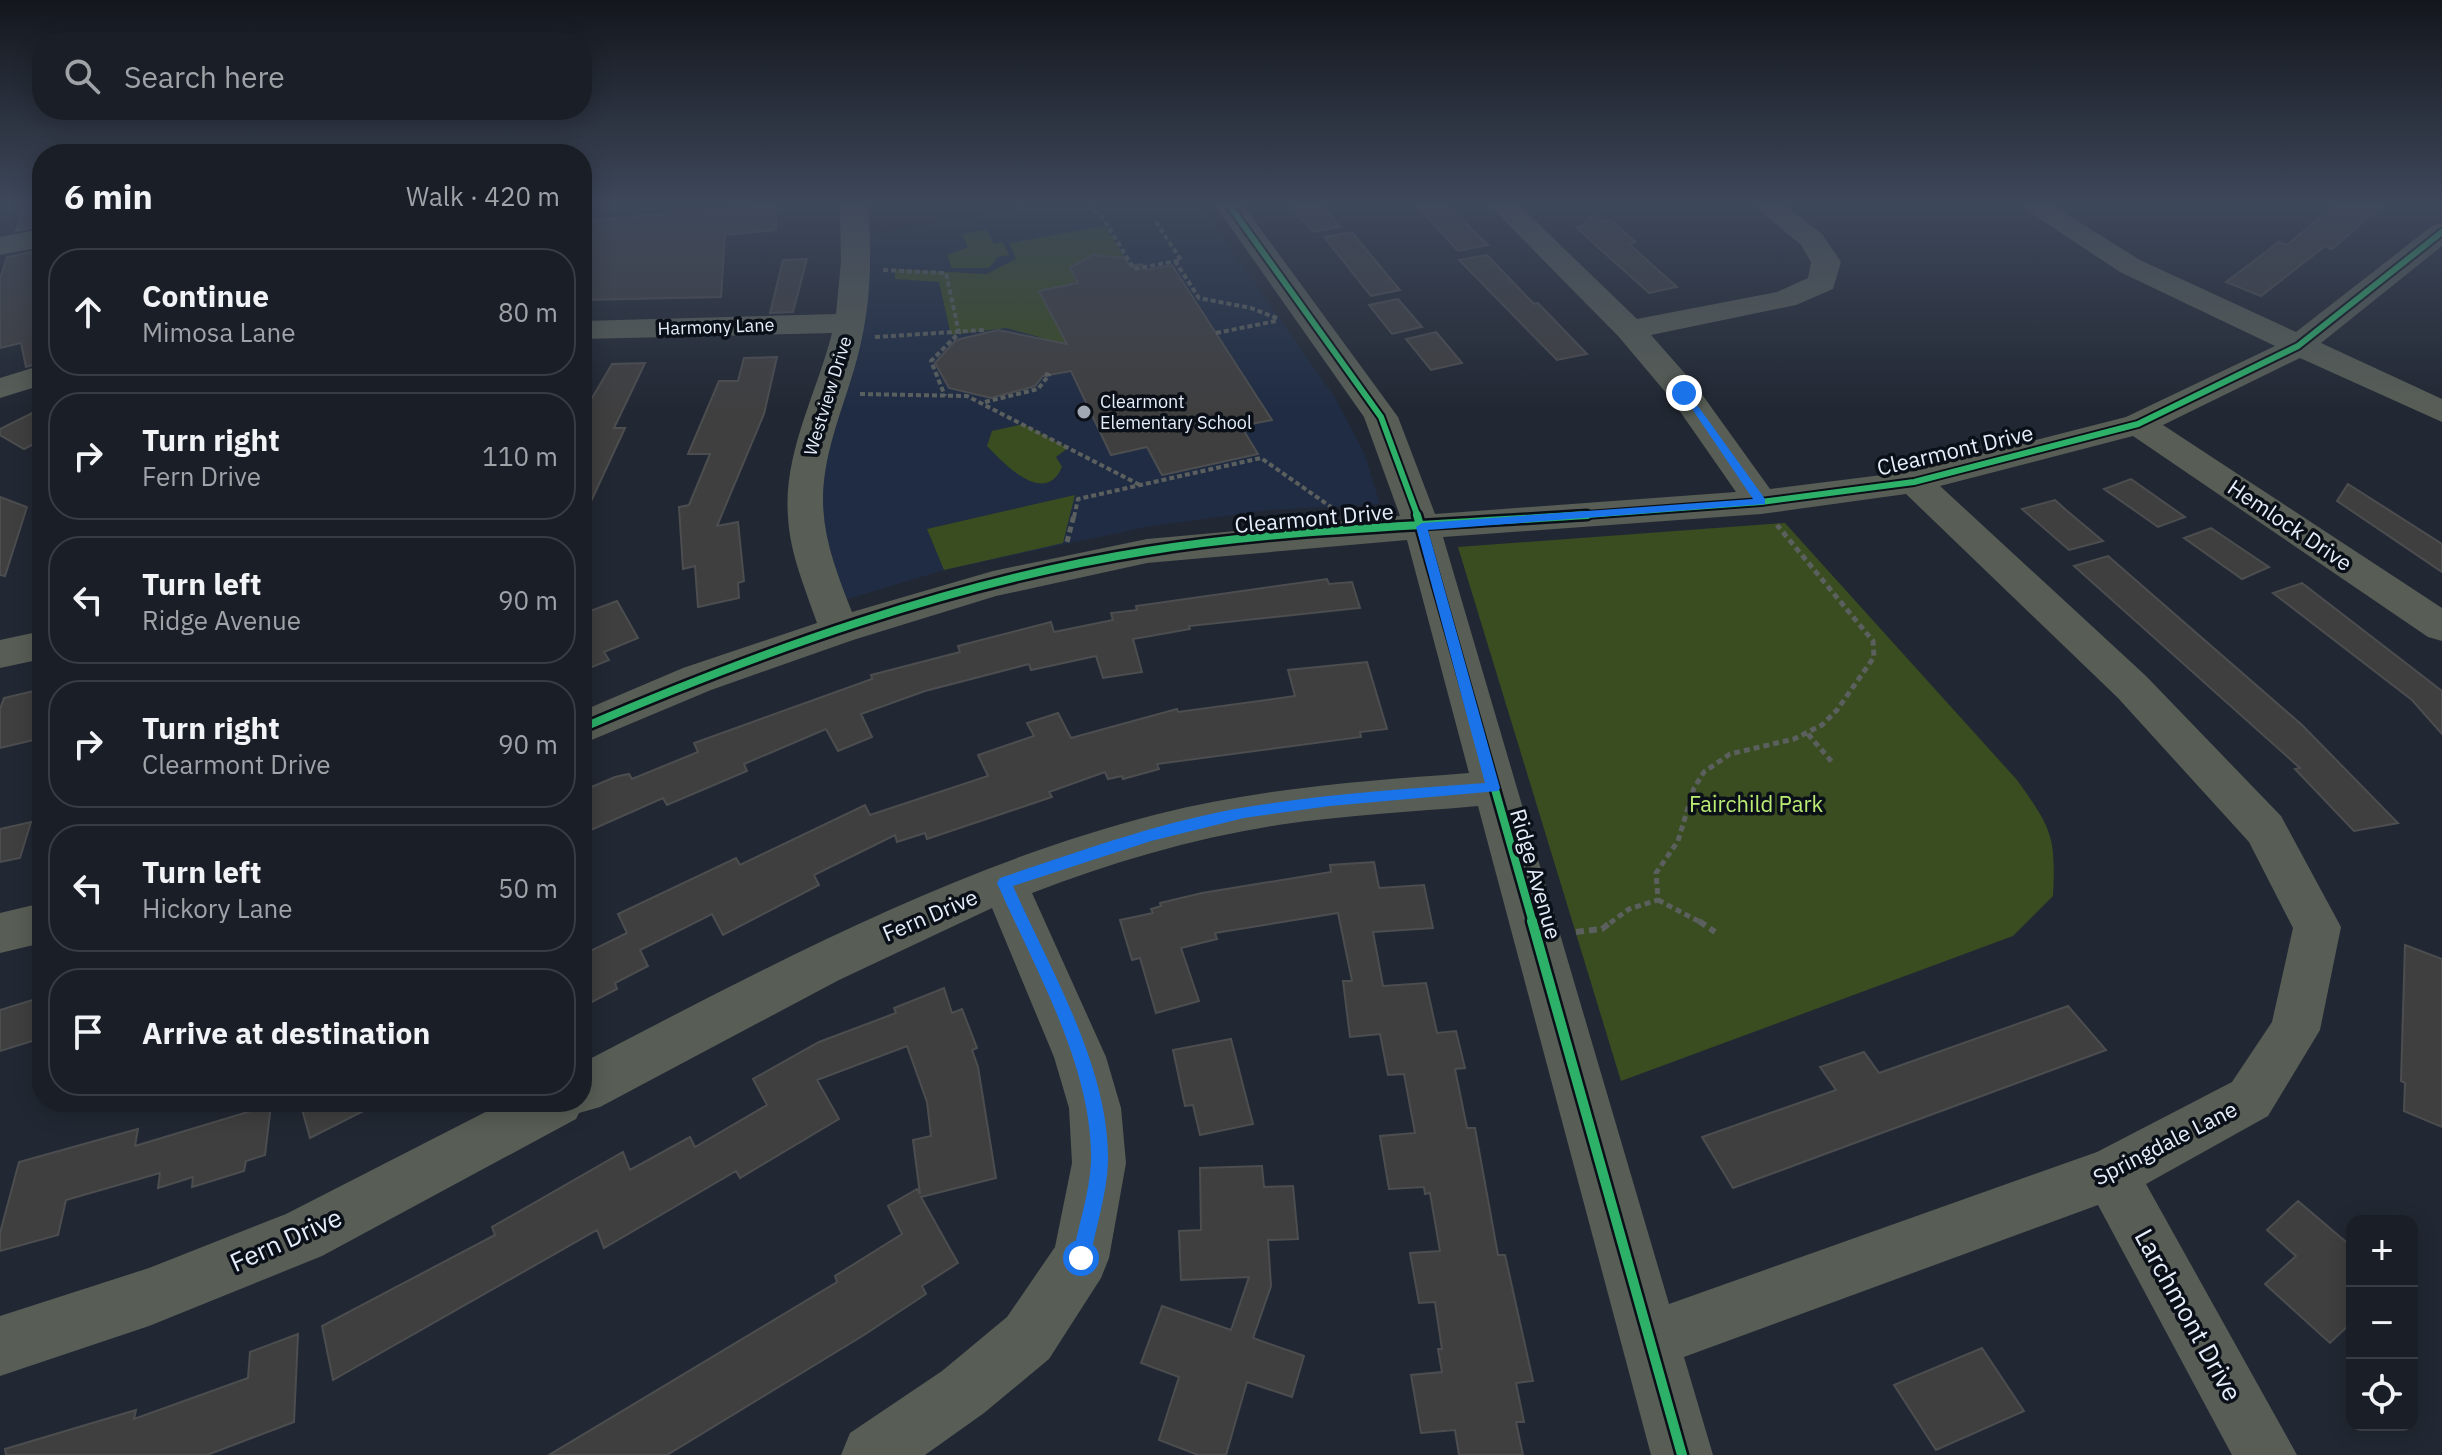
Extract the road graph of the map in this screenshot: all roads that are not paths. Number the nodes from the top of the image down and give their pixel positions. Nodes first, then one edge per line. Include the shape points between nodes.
1 (857, 273) edge
2 (1278, 273) edge
3 (1572, 273) edge
4 (1824, 273) edge
5 (2144, 273) edge
6 (2416, 273) edge
7 (592, 330) edge
8 (862, 330) junction
9 (1630, 330) junction
10 (2298, 346) junction
11 (32, 378) edge
12 (0, 388) edge
13 (2442, 412) edge
14 (2138, 424) junction
15 (1914, 482) junction
16 (1768, 513) junction
17 (1422, 527) junction
18 (2442, 627) edge
19 (839, 630) junction
20 (32, 647) edge
21 (0, 654) edge
22 (592, 724) edge
23 (1493, 788) junction
24 (1005, 883) junction
25 (32, 925) edge
26 (0, 933) edge
27 (592, 1085) edge
28 (539, 1112) edge
29 (2111, 1174) junction
30 (1649, 1340) junction
31 (0, 1346) edge
32 (872, 1455) edge
33 (1682, 1455) edge
34 (2266, 1455) edge

1 - 8 street, Westview Drive
2 - 17 street, Ridge Avenue via 1381,417
3 - 9 street
4 - 9 street via 1822,283 1785,299
5 - 10 street
6 - 10 street, Clearmont Drive
7 - 8 street, Harmony Lane
8 - 19 street, Westview Drive via 807,465 804,503 809,542
9 - 16 street via 1684,393
10 - 13 street
10 - 14 street, Clearmont Drive
11 - 12 street
14 - 15 street, Clearmont Drive
14 - 18 street, Hemlock Drive
15 - 16 street, Clearmont Drive
15 - 29 street, Springdale Lane via 2132,687 2265,829 2317,927 2295,1030 2250,1099
16 - 17 street, Clearmont Drive
17 - 19 street, Clearmont Drive via 1147,551 993,584
17 - 23 street, Ridge Avenue
19 - 22 street, Clearmont Drive via 697,679
20 - 21 street
23 - 24 street, Fern Drive via 1244,813 1151,835
23 - 30 street, Ridge Avenue
24 - 27 street, Fern Drive via 894,929
24 - 32 street via 1080,1057 1095,1108 1099,1163 1081,1258 1028,1338 963,1392
25 - 26 street
28 - 31 street, Fern Drive via 302,1236 149,1297
29 - 30 street, Springdale Lane
29 - 34 street, Larchmont Drive
30 - 33 street, Ridge Avenue

